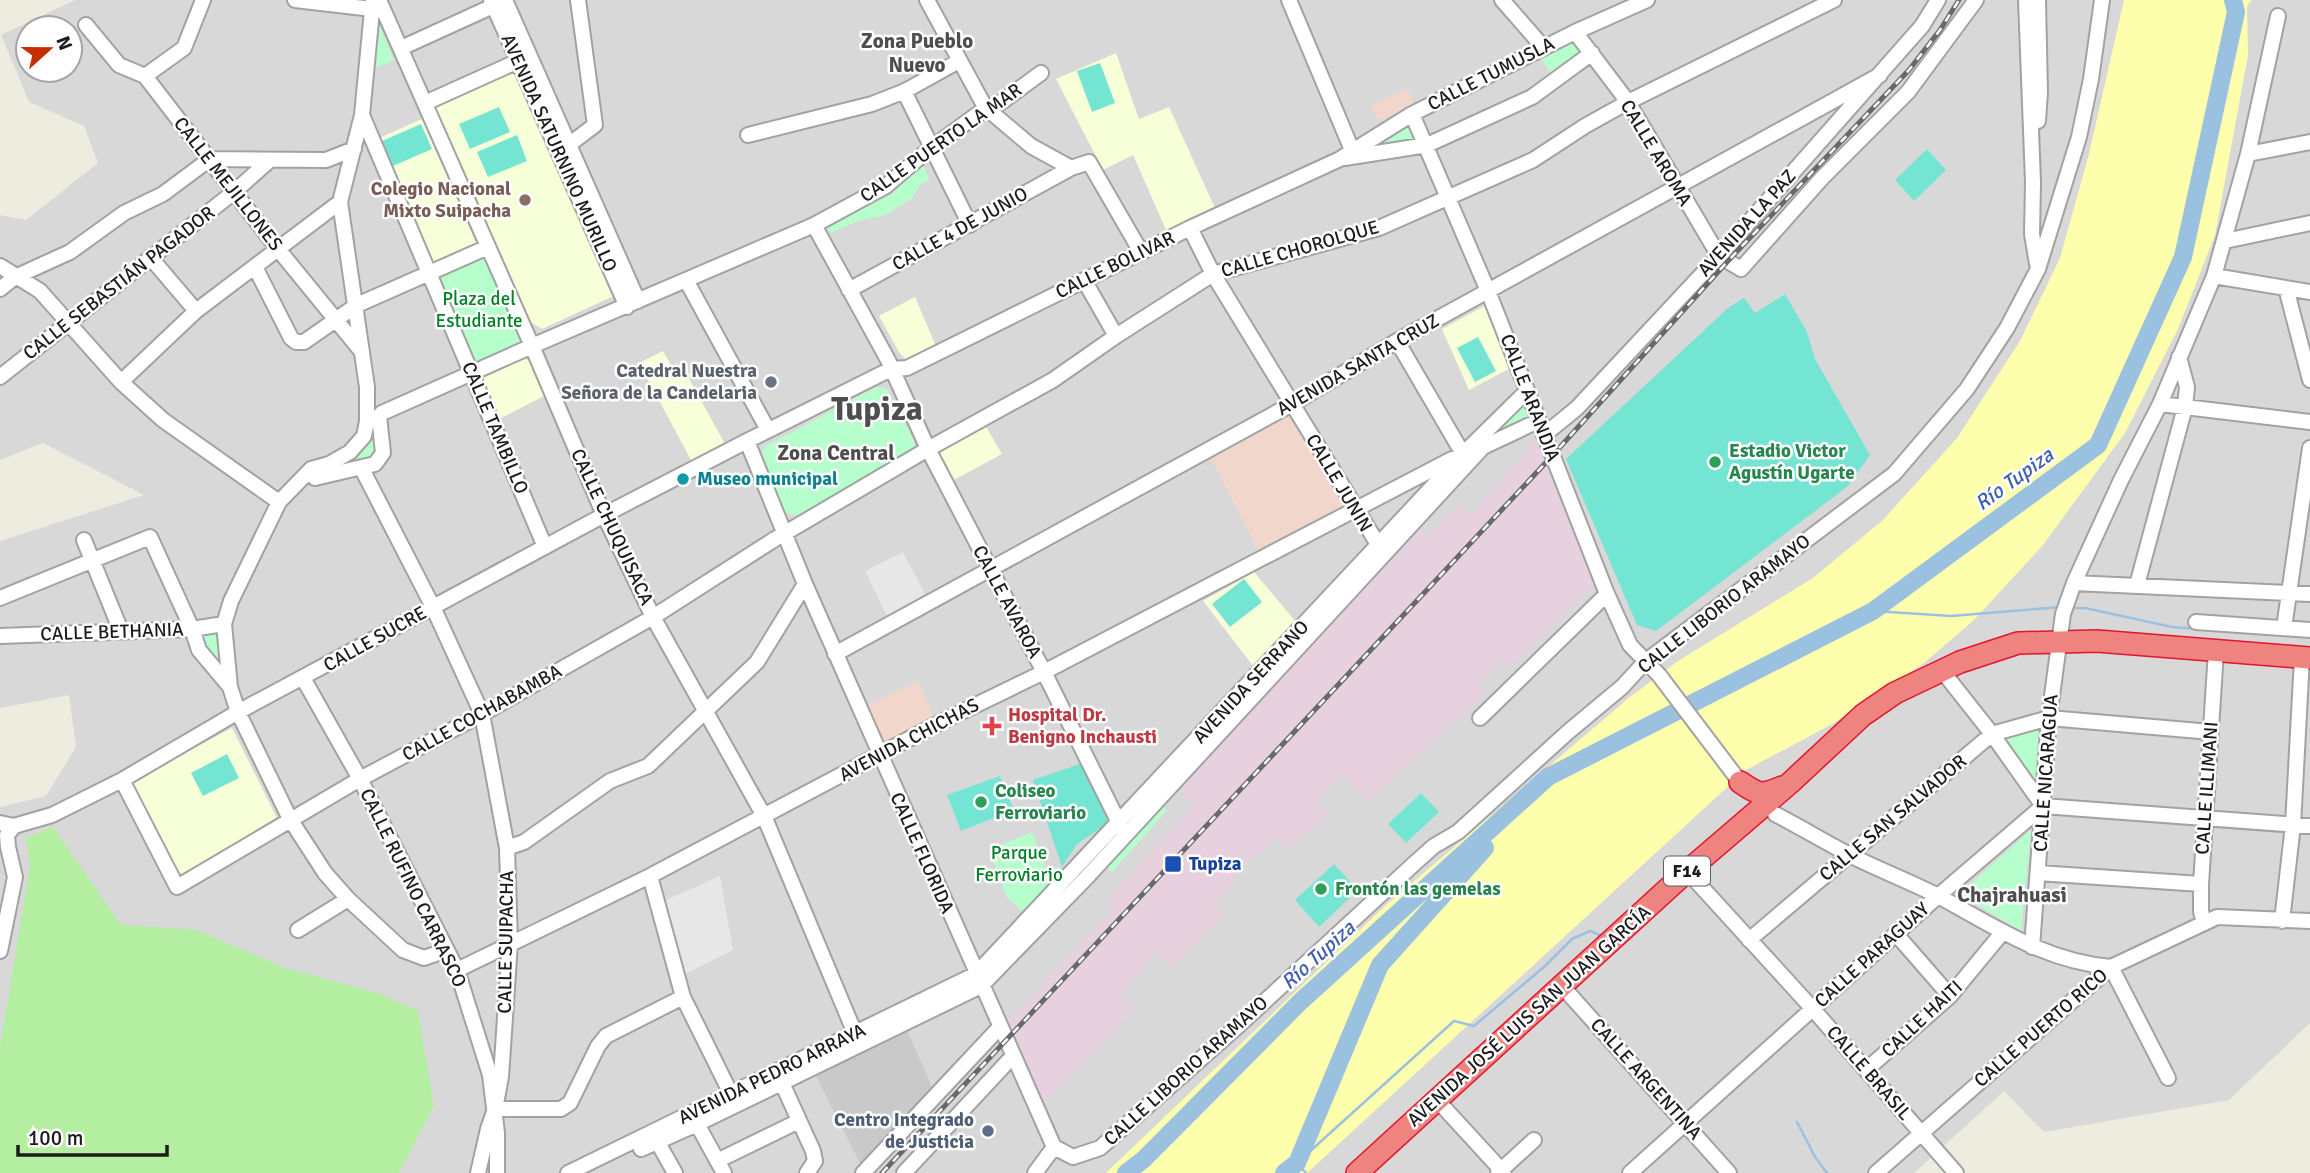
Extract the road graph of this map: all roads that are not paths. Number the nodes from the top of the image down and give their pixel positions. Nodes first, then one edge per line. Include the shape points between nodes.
1 (203, 0) edge
2 (295, 0) edge
3 (578, 0) edge
4 (927, 0) edge
5 (1289, 0) edge
6 (1502, 0) edge
7 (1647, 0) edge
8 (1834, 0) edge
9 (1938, 0) edge
10 (1976, 0) edge
11 (2026, 0) edge
12 (2038, 0) edge
13 (2102, 0) edge
14 (500, 1) edge
15 (369, 3) edge
16 (2278, 16) dead end
17 (86, 25) dead end
18 (1575, 32) junction
19 (401, 48) junction
20 (1544, 48) junction
21 (1592, 53) junction
22 (524, 58) junction
23 (959, 61) junction
24 (1041, 73) dead end
25 (1880, 75) junction
26 (145, 76) junction
27 (904, 91) junction
28 (1628, 102) junction
29 (425, 103) junction
30 (986, 108) junction
31 (1412, 114) junction
32 (362, 115) junction
33 (748, 135) dead end
34 (2310, 142) edge
35 (1427, 145) junction
36 (354, 149) junction
37 (930, 149) junction
38 (563, 150) junction
39 (1352, 150) junction
40 (2248, 154) junction
41 (210, 159) junction
42 (1340, 159) junction
43 (270, 160) junction
44 (1072, 168) junction
45 (2033, 182) junction
46 (1676, 188) junction
47 (234, 192) junction
48 (1449, 196) junction
49 (340, 202) junction
50 (2310, 223) edge
51 (814, 225) junction
52 (970, 225) junction
53 (1190, 228) junction
54 (2225, 241) junction
55 (488, 247) junction
56 (278, 249) junction
57 (1141, 252) junction
58 (1719, 256) junction
59 (150, 257) junction
60 (0, 266) edge
61 (255, 267) junction
62 (1741, 269) joint
63 (2038, 269) junction
64 (430, 273) junction
65 (1213, 274) junction
66 (2214, 276) junction
67 (15, 277) junction
68 (686, 280) junction
69 (1084, 280) junction
70 (2286, 288) junction
71 (0, 289) edge
72 (849, 290) junction
73 (1488, 291) junction
74 (2310, 292) edge
75 (632, 304) junction
76 (357, 305) junction
77 (196, 311) junction
78 (337, 318) junction
79 (68, 322) junction
80 (1116, 336) junction
81 (1397, 341) junction
82 (532, 346) junction
83 (362, 353) junction
84 (2179, 358) junction
85 (891, 369) junction
86 (472, 373) junction
87 (0, 377) edge
88 (2310, 380) edge
89 (121, 382) junction
90 (1527, 391) junction
91 (1292, 404) junction
92 (2160, 404) junction
93 (2185, 407) junction
94 (1538, 421) junction
95 (2310, 422) edge
96 (768, 430) junction
97 (1544, 435) junction
98 (747, 440) junction
99 (2310, 448) edge
100 (928, 449) junction
101 (1466, 458) junction
102 (362, 469) junction
103 (300, 480) junction
104 (279, 502) junction
105 (2306, 503) edge
106 (1355, 510) junction
107 (604, 515) junction
108 (785, 534) junction
109 (84, 540) dead end
110 (545, 547) junction
111 (1381, 551) junction
112 (92, 560) junction
113 (990, 570) junction
114 (2074, 583) junction
115 (805, 584) junction
116 (2137, 585) junction
117 (2289, 592) junction
118 (1607, 594) junction
119 (2310, 594) edge
120 (0, 598) edge
121 (433, 607) junction
122 (653, 617) junction
123 (2196, 622) dead end
124 (224, 624) junction
125 (2284, 628) junction
126 (192, 629) junction
127 (2310, 629) edge
128 (121, 631) junction
129 (0, 636) edge
130 (2058, 642) junction
131 (2216, 651) junction
132 (835, 654) junction
133 (2306, 658) edge
134 (1646, 661) junction
135 (1044, 672) junction
136 (1947, 677) junction
137 (303, 678) junction
138 (230, 687) junction
139 (706, 711) junction
140 (238, 712) junction
141 (482, 714) junction
142 (1480, 718) dead end
143 (2049, 718) junction
144 (2211, 732) junction
145 (1992, 734) junction
146 (880, 756) junction
147 (360, 779) junction
148 (122, 780) junction
149 (1740, 782) junction
150 (1790, 783) junction
151 (2043, 807) junction
152 (1775, 814) junction
153 (764, 816) junction
154 (290, 819) junction
155 (2204, 819) junction
156 (7, 825) edge
157 (2293, 825) junction
158 (2310, 826) edge
159 (1122, 829) junction
160 (1736, 829) junction
161 (507, 848) junction
162 (1850, 855) junction
163 (2038, 873) junction
164 (650, 876) junction
165 (1697, 881) junction
166 (2201, 884) junction
167 (1938, 896) junction
168 (348, 900) junction
169 (2282, 921) junction
170 (2310, 921) edge
171 (2204, 923) junction
172 (298, 930) dead end
173 (2002, 933) junction
174 (1896, 934) junction
175 (1749, 940) junction
176 (510, 943) junction
177 (2032, 947) junction
178 (447, 950) junction
179 (0, 951) edge
180 (2111, 967) junction
181 (457, 970) junction
182 (978, 980) junction
183 (1566, 991) junction
184 (1950, 996) junction
185 (684, 997) junction
186 (1812, 1008) junction
187 (999, 1028) junction
188 (858, 1040) junction
189 (1012, 1057) junction
190 (1866, 1070) junction
191 (2168, 1078) dead end
192 (782, 1083) junction
193 (733, 1099) junction
194 (1442, 1105) junction
195 (495, 1110) junction
196 (799, 1121) junction
197 (1686, 1122) junction
198 (697, 1124) junction
199 (1922, 1134) junction
200 (654, 1137) junction
201 (1534, 1140) dead end
202 (1054, 1147) junction
203 (721, 1167) edge
204 (1501, 1172) edge
205 (478, 1173) edge
206 (497, 1173) edge
207 (568, 1173) edge
208 (590, 1173) edge
209 (676, 1173) edge
210 (807, 1173) edge
211 (863, 1173) edge
212 (904, 1173) edge
213 (1035, 1173) edge
214 (1357, 1173) edge
215 (1379, 1173) edge
216 (1630, 1173) edge
217 (1729, 1173) edge
218 (1876, 1173) edge
219 (1956, 1173) edge

1 - 26 street via 184,48
2 - 15 street
3 - 38 street via 595,125
4 - 23 street
5 - 39 street
6 - 20 street
7 - 18 street, CALLE TUMUSLA
8 - 28 street, CALLE CHOROLQUE
9 - 25 street, AVENIDA LA PAZ
10 - 62 street, AVENIDA LA PAZ via 1908,92 1822,178
11 - 45 street
12 - 45 street via 2040,92
13 - 63 street, CALLE LIBORIO ARAMAYO via 2079,138
14 - 19 street
14 - 22 street, AVENIDA SATURNINO MURILLO
15 - 19 street, CALLE CHUQUISACA
15 - 32 street
16 - 40 street, CALLE NICARAGUA
17 - 26 street, CALLE MEJILLONES via 119,65
18 - 20 street, CALLE TUMUSLA
18 - 21 street, CALLE AROMA
19 - 29 street, CALLE CHUQUISACA
20 - 31 street, CALLE TUMUSLA
21 - 28 street, CALLE AROMA
21 - 35 street via 1532,97
22 - 29 street
22 - 38 street, AVENIDA SATURNINO MURILLO
23 - 27 street
23 - 30 street
24 - 30 street, CALLE PUERTO LA MAR
25 - 46 street, AVENIDA SANTA CRUZ
25 - 58 street, AVENIDA LA PAZ
26 - 41 street, CALLE MEJILLONES
27 - 33 street via 872,104
27 - 37 street
28 - 46 street, CALLE AROMA
28 - 48 street, CALLE CHOROLQUE via 1533,160
29 - 55 street, CALLE CHUQUISACA
30 - 37 street, CALLE PUERTO LA MAR
30 - 44 street via 1031,146
31 - 35 street, CALLE ARANDIA
31 - 39 street, CALLE TUMUSLA
32 - 36 street
32 - 64 street, CALLE TAMBILLO
34 - 40 street
35 - 42 street
35 - 48 street, CALLE ARANDIA
36 - 43 street via 326,160
36 - 49 street
37 - 51 street, CALLE PUERTO LA MAR via 886,186
37 - 52 street
38 - 75 street, AVENIDA SATURNINO MURILLO
39 - 42 street, CALLE TUMUSLA
40 - 54 street, CALLE NICARAGUA
41 - 43 street
41 - 47 street, CALLE MEJILLONES
41 - 67 street via 70,252
42 - 53 street, CALLE BOLIVAR
43 - 47 street, CALLE SEBASTIÁN PAGADOR
44 - 52 street, CALLE 4 DE JUNIO
44 - 57 street via 1089,162
45 - 63 street via 2032,234
46 - 58 street, CALLE AROMA
46 - 73 street, AVENIDA SANTA CRUZ
47 - 56 street, CALLE MEJILLONES
47 - 59 street, CALLE SEBASTIÁN PAGADOR
48 - 65 street, CALLE CHOROLQUE via 1379,228
48 - 73 street, CALLE ARANDIA
49 - 56 street
49 - 76 street
50 - 54 street
51 - 68 street, CALLE PUERTO LA MAR
51 - 72 street, CALLE AVAROA
52 - 72 street, CALLE 4 DE JUNIO
53 - 57 street, CALLE BOLIVAR
53 - 65 street, CALLE JUNIN
54 - 66 street, CALLE NICARAGUA
55 - 64 street
55 - 82 street, CALLE CHUQUISACA
56 - 61 street
56 - 78 street, CALLE MEJILLONES
57 - 69 street, CALLE BOLIVAR
58 - 62 street, CALLE AROMA
58 - 97 street, AVENIDA LA PAZ via 1577,408
59 - 77 street
59 - 79 street, CALLE SEBASTIÁN PAGADOR
60 - 67 street
61 - 77 street
61 - 78 street via 296,342 304,342
63 - 134 street, CALLE LIBORIO ARAMAYO via 1968,390 1895,474
64 - 76 street
64 - 86 street, CALLE TAMBILLO
65 - 80 street, CALLE CHOROLQUE
65 - 91 street, CALLE JUNIN
66 - 70 street
66 - 84 street, CALLE NICARAGUA
67 - 71 street
67 - 79 street via 40,291
68 - 75 street, CALLE PUERTO LA MAR
68 - 96 street
69 - 80 street
69 - 85 street, CALLE BOLIVAR via 907,368
70 - 74 street
70 - 88 street
72 - 85 street, CALLE AVAROA
73 - 81 street, AVENIDA SANTA CRUZ
73 - 90 street, CALLE ARANDIA
75 - 82 street, CALLE PUERTO LA MAR
76 - 78 street
76 - 83 street
77 - 89 street
78 - 83 street, CALLE MEJILLONES
79 - 87 street, CALLE SEBASTIÁN PAGADOR
79 - 89 street
80 - 100 street, CALLE CHOROLQUE via 1053,380
81 - 91 street, AVENIDA SANTA CRUZ
81 - 101 street
82 - 86 street, CALLE PUERTO LA MAR
82 - 107 street, CALLE CHUQUISACA
83 - 103 street via 367,387 364,436 350,452 311,469
84 - 92 street, CALLE NICARAGUA
84 - 93 street via 2187,387
85 - 96 street, CALLE BOLIVAR
85 - 100 street, CALLE AVAROA
86 - 102 street, CALLE PUERTO LA MAR via 382,413 383,453 375,464
86 - 110 street, CALLE TAMBILLO
89 - 104 street via 163,420
90 - 94 street, CALLE ARANDIA
90 - 101 street, AVENIDA SERRANO
91 - 106 street, CALLE JUNIN
91 - 113 street, AVENIDA SANTA CRUZ
92 - 93 street
92 - 114 street, CALLE NICARAGUA
93 - 95 street
93 - 116 street
94 - 97 street, CALLE ARANDIA
94 - 101 street, AVENIDA SERRANO
96 - 98 street, CALLE SUCRE
97 - 118 street, CALLE ARANDIA
98 - 107 street, CALLE SUCRE
98 - 108 street, CALLE FLORIDA
99 - 105 street
100 - 108 street, CALLE CHOROLQUE
100 - 113 street, CALLE AVAROA
101 - 106 street, AVENIDA CHICHAS
101 - 111 street, AVENIDA SERRANO
102 - 103 street
102 - 121 street, CALLE SUIPACHA
103 - 104 street
104 - 124 street
105 - 117 street
106 - 111 street, CALLE JUNIN
106 - 135 street, AVENIDA CHICHAS
107 - 110 street, CALLE SUCRE
107 - 122 street, CALLE CHUQUISACA
108 - 115 street, CALLE FLORIDA
108 - 122 street, CALLE COCHABAMBA
109 - 112 street
110 - 121 street, CALLE SUCRE
111 - 159 street, AVENIDA SERRANO
112 - 120 street
112 - 126 street via 150,537
112 - 128 street
113 - 132 street, AVENIDA SANTA CRUZ
113 - 135 street, CALLE AVAROA
114 - 116 street
114 - 130 street, CALLE NICARAGUA
115 - 132 street, CALLE FLORIDA
115 - 139 street via 757,662
116 - 117 street
117 - 119 street
117 - 125 street
118 - 134 street, CALLE ARANDIA via 1630,645
118 - 142 street
121 - 137 street, CALLE SUCRE
121 - 141 street, CALLE SUIPACHA
122 - 139 street, CALLE CHUQUISACA
122 - 141 street, CALLE COCHABAMBA
123 - 125 street
124 - 126 street, CALLE BETHANIA
124 - 138 street
125 - 127 street
126 - 128 street, CALLE BETHANIA
126 - 138 street via 199,650
128 - 129 street, CALLE BETHANIA
130 - 131 highway
130 - 136 highway, AVENIDA JOSÉ LUIS SAN JUAN GARCÍA / F14
130 - 143 street, CALLE NICARAGUA
130 - 150 highway, AVENIDA JOSÉ LUIS SAN JUAN GARCÍA / F14 via 2000,647 1927,676 1863,715
131 - 133 highway
131 - 144 street, CALLE ILLIMANI
132 - 146 street, CALLE FLORIDA
133 - 157 street
134 - 149 street, CALLE ARANDIA
134 - 202 street, CALLE LIBORIO ARAMAYO via 1100,1148 1073,1157
135 - 146 street, AVENIDA CHICHAS
135 - 159 street, CALLE AVAROA
136 - 145 street
136 - 152 highway, AVENIDA JOSÉ LUIS SAN JUAN GARCÍA / F14 via 1885,714
137 - 140 street, CALLE SUCRE
137 - 147 street, CALLE RUFINO CARRASCO
138 - 140 street
139 - 153 street, CALLE CHUQUISACA
139 - 161 street via 648,766 610,781 524,842
140 - 148 street, CALLE SUCRE
140 - 154 street
141 - 147 street, CALLE COCHABAMBA
141 - 161 street, CALLE SUIPACHA
143 - 144 street
143 - 145 street, CALLE SAN SALVADOR
143 - 151 street, CALLE NICARAGUA
144 - 155 street, CALLE ILLIMANI
145 - 151 street
145 - 162 street, CALLE SAN SALVADOR
146 - 153 street, AVENIDA CHICHAS
146 - 182 street, CALLE FLORIDA
147 - 154 street, CALLE COCHABAMBA
147 - 178 street, CALLE RUFINO CARRASCO
148 - 154 street, CALLE COCHABAMBA via 177,887
148 - 156 street, CALLE SUCRE via 52,815
149 - 150 highway via 1758,794
149 - 160 highway via 1747,804
150 - 160 highway, AVENIDA JOSÉ LUIS SAN JUAN GARCÍA / F14
151 - 155 street
151 - 163 street, CALLE NICARAGUA
151 - 167 street, CALLE PARAGUAY
152 - 162 street
152 - 165 highway, AVENIDA JOSÉ LUIS SAN JUAN GARCÍA / F14
153 - 164 street, AVENIDA CHICHAS
153 - 188 street, CALLE CHUQUISACA
154 - 168 street
155 - 157 street
155 - 166 street, CALLE ILLIMANI
156 - 179 street via 15,877
157 - 158 street
157 - 169 street
159 - 182 street, AVENIDA SERRANO via 1088,876
160 - 183 highway, AVENIDA JOSÉ LUIS SAN JUAN GARCÍA / F14
161 - 176 street, CALLE SUIPACHA
162 - 167 street
162 - 175 street, CALLE SAN SALVADOR
163 - 166 street
163 - 177 street, CALLE NICARAGUA
164 - 176 street, AVENIDA CHICHAS
164 - 185 street
165 - 175 street, CALLE BRASIL
165 - 183 highway, AVENIDA JOSÉ LUIS SAN JUAN GARCÍA / F14
166 - 171 street, CALLE ILLIMANI
167 - 173 street
167 - 174 street, CALLE PARAGUAY
168 - 172 street
168 - 178 street via 403,950 424,958
169 - 170 street, CALLE PUERTO RICO
169 - 171 street, CALLE PUERTO RICO via 2217,917
171 - 180 street, CALLE PUERTO RICO
173 - 177 street
173 - 184 street, CALLE HAITI
174 - 184 street
174 - 186 street, CALLE PARAGUAY
175 - 186 street, CALLE BRASIL
176 - 181 street, AVENIDA CHICHAS
176 - 195 street, CALLE SUIPACHA
177 - 180 street via 2084,964
178 - 181 street, CALLE RUFINO CARRASCO
180 - 191 street
180 - 199 street, CALLE PUERTO RICO
181 - 195 street, CALLE RUFINO CARRASCO via 490,1075
182 - 187 street, CALLE FLORIDA
182 - 188 street, AVENIDA PEDRO ARRAYA
183 - 194 highway, AVENIDA JOSÉ LUIS SAN JUAN GARCÍA / F14
183 - 197 street, CALLE ARGENTINA
184 - 190 street, CALLE HAITI
185 - 193 street
185 - 195 street via 606,1037 570,1103 561,1109
186 - 190 street, CALLE BRASIL
186 - 197 street, CALLE PARAGUAY
187 - 189 street, CALLE FLORIDA
187 - 211 street
188 - 192 street, AVENIDA PEDRO ARRAYA
188 - 193 street, AVENIDA PEDRO ARRAYA
189 - 202 street, CALLE FLORIDA
189 - 212 street
190 - 199 street, CALLE BRASIL
192 - 193 street, AVENIDA PEDRO ARRAYA
192 - 196 street
193 - 198 street, AVENIDA PEDRO ARRAYA
193 - 200 street, AVENIDA PEDRO ARRAYA
194 - 204 street
194 - 214 highway, AVENIDA JOSÉ LUIS SAN JUAN GARCÍA / F14
194 - 215 highway, AVENIDA JOSÉ LUIS SAN JUAN GARCÍA / F14
195 - 205 street, CALLE SUIPACHA
195 - 206 street, CALLE SUIPACHA
196 - 203 street
196 - 210 street via 815,1161
197 - 216 street, CALLE PARAGUAY
197 - 217 street, CALLE ARGENTINA
198 - 200 street, AVENIDA PEDRO ARRAYA
198 - 203 street
199 - 218 street, CALLE PUERTO RICO
199 - 219 street, CALLE BRASIL
200 - 207 street, AVENIDA PEDRO ARRAYA
200 - 208 street, AVENIDA PEDRO ARRAYA
200 - 209 street
201 - 204 street
202 - 213 street

